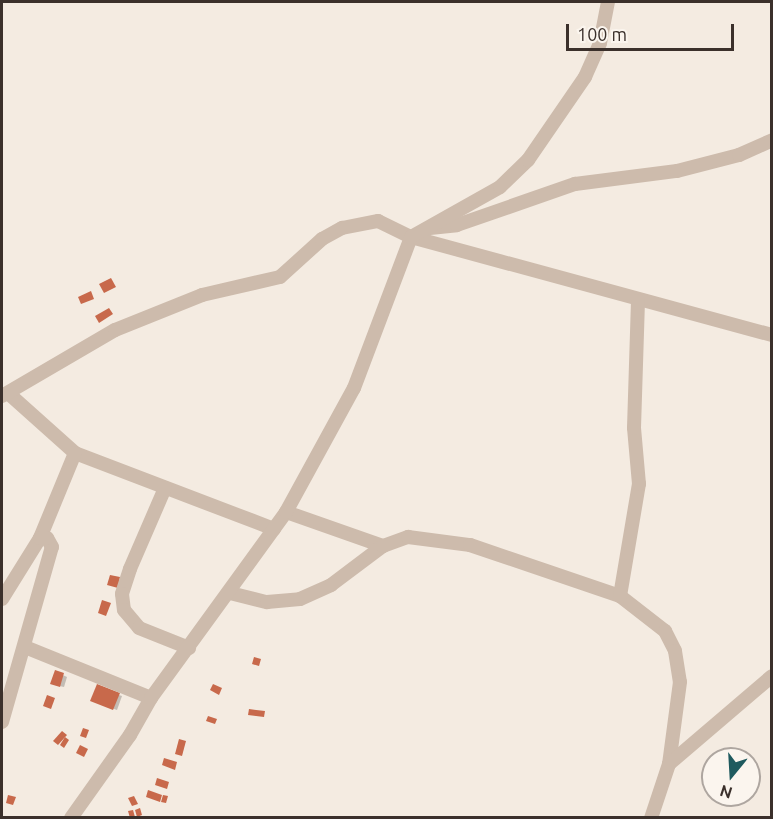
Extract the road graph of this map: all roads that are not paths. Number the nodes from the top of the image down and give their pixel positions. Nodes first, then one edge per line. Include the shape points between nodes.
1 (608, 2) edge
2 (771, 140) edge
3 (416, 233) junction
4 (638, 301) junction
5 (771, 335) edge
6 (5, 395) edge
7 (75, 453) junction
8 (165, 488) junction
9 (286, 512) junction
10 (274, 529) junction
11 (40, 538) junction
12 (383, 546) junction
13 (230, 593) junction
14 (620, 596) junction
15 (2, 599) edge
16 (25, 647) junction
17 (189, 648) junction
18 (771, 676) edge
19 (151, 698) junction
20 (2, 722) edge
21 (669, 764) junction
22 (71, 818) edge
23 (651, 818) edge

1 - 3 street via 600,43 585,77 528,160 500,187
2 - 3 street via 739,155 677,171 575,184 457,225
3 - 4 street
3 - 6 street via 378,221 342,228 322,239 280,277 202,295 115,330
3 - 9 street via 354,388
4 - 5 street
4 - 14 street via 634,428 639,484
6 - 7 street
7 - 8 street
7 - 11 street
8 - 10 street
8 - 17 street via 130,570 122,594 124,610 139,628
9 - 10 street
9 - 12 street
10 - 13 street
11 - 15 street
11 - 16 street via 47,538 52,547
12 - 13 street via 331,585 300,598 267,602
12 - 14 street via 408,537 470,545
13 - 17 street
14 - 21 street via 665,631 675,651 680,682
16 - 19 street
16 - 20 street
17 - 19 street
18 - 21 street
19 - 22 street via 130,735
21 - 23 street

